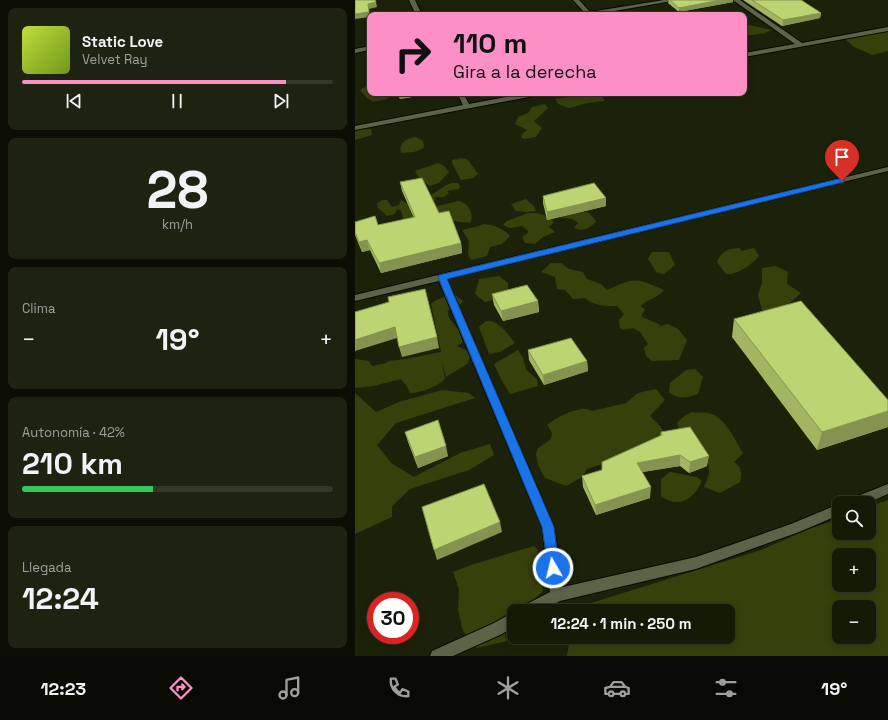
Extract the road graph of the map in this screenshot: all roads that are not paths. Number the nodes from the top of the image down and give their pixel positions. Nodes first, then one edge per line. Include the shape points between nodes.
1 (412, 0) edge
2 (576, 0) edge
3 (675, 0) edge
4 (735, 0) edge
5 (418, 12) edge
6 (587, 12) edge
7 (601, 12) edge
8 (888, 29) edge
9 (801, 45) junction
10 (367, 49) edge
11 (355, 51) edge
12 (747, 54) edge
13 (462, 96) edge
14 (522, 96) edge
15 (467, 106) junction
16 (355, 128) edge
17 (888, 169) edge
18 (442, 277) junction
19 (355, 298) edge
20 (888, 489) edge
21 (871, 496) edge
22 (832, 512) edge
23 (557, 595) junction
24 (541, 604) edge
25 (507, 623) edge
26 (437, 656) edge

1 - 5 street
2 - 6 street
3 - 7 street
4 - 9 street
8 - 9 street
9 - 12 street
10 - 11 street
13 - 15 street
14 - 15 street
15 - 16 street
17 - 18 street
18 - 19 street
18 - 23 street via 548,527
20 - 21 street
22 - 23 street via 696,563
23 - 24 street
25 - 26 street

